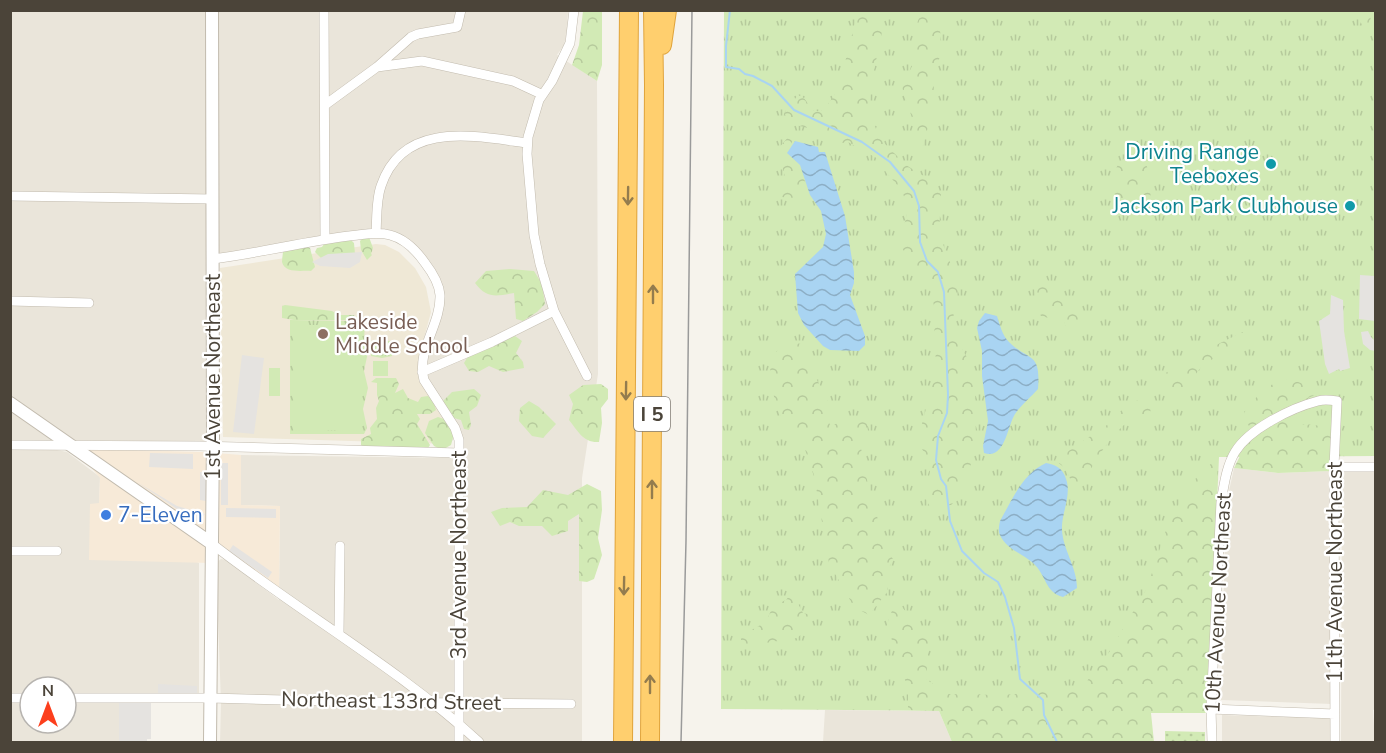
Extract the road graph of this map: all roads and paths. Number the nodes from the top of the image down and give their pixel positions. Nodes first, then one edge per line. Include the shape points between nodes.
1 (212, 10) edge
2 (324, 10) edge
3 (461, 10) edge
4 (574, 10) edge
5 (617, 10) edge
6 (629, 10) edge
7 (653, 10) edge
8 (667, 10) edge
9 (377, 67) junction
10 (654, 85) junction
11 (541, 94) junction
12 (325, 105) junction
13 (628, 137) junction
14 (527, 142) junction
15 (10, 196) edge
16 (213, 199) junction
17 (376, 233) junction
18 (325, 239) junction
19 (213, 259) junction
20 (10, 301) edge
21 (89, 303) dead end
22 (554, 311) junction
23 (422, 372) junction
24 (587, 376) dead end
25 (1337, 401) joint
26 (10, 403) edge
27 (10, 445) edge
28 (72, 445) junction
29 (213, 447) junction
30 (459, 453) junction
31 (1334, 467) junction
32 (1376, 467) edge
33 (211, 543) junction
34 (340, 546) dead end
35 (10, 551) edge
36 (57, 552) dead end
37 (339, 633) junction
38 (78, 698) edge
39 (210, 698) junction
40 (431, 702) junction
41 (459, 702) junction
42 (571, 704) dead end
43 (1211, 709) junction
44 (1335, 714) junction
45 (459, 724) junction
46 (210, 742) edge
47 (459, 742) edge
48 (479, 742) edge
49 (623, 742) edge
50 (650, 742) edge
51 (1212, 742) edge
52 (1335, 742) edge

1 - 16 street, 1st Avenue Northeast
2 - 12 street
3 - 9 street via 457,27 411,37
4 - 11 street via 566,53
5 - 13 highway
6 - 13 highway, I 5
7 - 10 highway, I 5
8 - 10 highway
9 - 11 street via 428,61 513,81
9 - 12 street
50 -> 10 highway, I 5
11 - 14 street
12 - 18 street
13 -> 49 highway, I 5
14 - 17 street via 454,135 434,137 414,146 388,170 380,188
14 - 22 street via 536,246
15 - 16 street
16 - 19 street, 1st Avenue Northeast
17 - 18 street
17 - 23 street via 395,237 412,248 438,284 440,301
18 - 19 street
19 - 29 street, 1st Avenue Northeast
20 - 21 street
22 - 23 street
22 - 24 street
23 - 30 street, 3rd Avenue Northeast via 455,428
25 - 31 street, 11th Avenue Northeast
25 - 43 street, 10th Avenue Northeast via 1320,400 1263,426 1234,453 1221,502
26 - 28 street
27 - 28 street
28 - 29 street
28 - 33 street
29 - 30 street
29 - 33 street, 1st Avenue Northeast
30 - 41 street, 3rd Avenue Northeast
31 - 32 street
31 - 44 street, 11th Avenue Northeast
33 - 37 street
33 - 39 street, 1st Avenue Northeast
34 - 37 street
35 - 36 street
37 - 40 street
38 - 39 street, Northeast 133rd Street
39 - 40 street, Northeast 133rd Street
39 - 46 street, 1st Avenue Northeast
40 - 41 street, Northeast 133rd Street
40 - 45 street
41 - 42 street, Northeast 133rd Street
41 - 45 street, 3rd Avenue Northeast
43 - 44 street
43 - 51 street, 10th Avenue Northeast
44 - 52 street, 11th Avenue Northeast
45 - 47 street, 3rd Avenue Northeast
45 - 48 street

